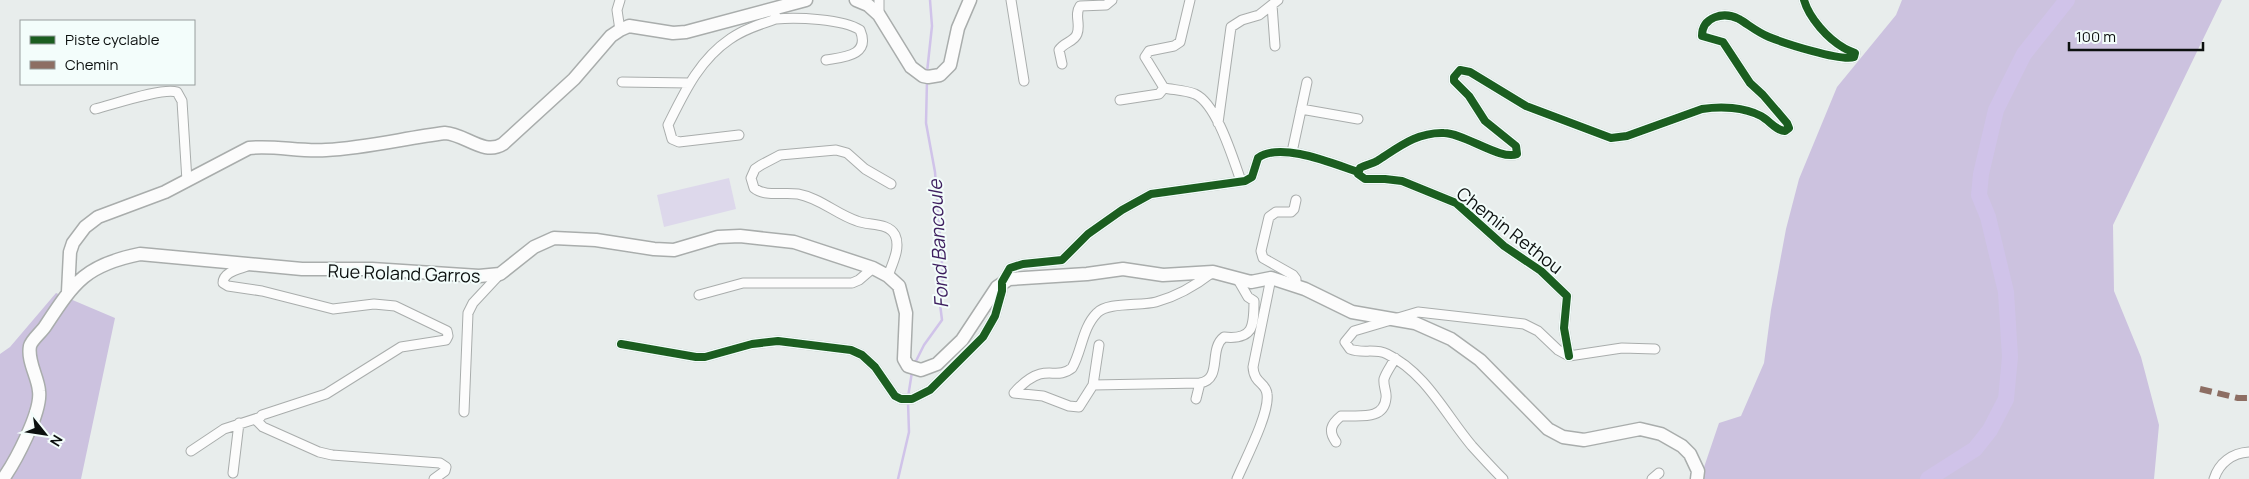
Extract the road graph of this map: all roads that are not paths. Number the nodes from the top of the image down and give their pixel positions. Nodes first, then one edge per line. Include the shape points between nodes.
1 (620, 0) edge
2 (806, 0) edge
3 (856, 0) edge
4 (879, 0) edge
5 (970, 0) edge
6 (1011, 0) edge
7 (1112, 0) edge
8 (1190, 0) edge
9 (1804, 0) edge
10 (1275, 3) edge
11 (775, 14) junction
12 (880, 15) junction
13 (620, 30) junction
14 (1275, 46) dead end
15 (826, 60) dead end
16 (1062, 64) dead end
17 (1024, 81) dead end
18 (622, 82) dead end
19 (1306, 82) dead end
20 (689, 83) junction
21 (1164, 88) junction
22 (1120, 100) dead end
23 (96, 109) dead end
24 (1301, 109) junction
25 (1358, 120) dead end
26 (1218, 123) junction
27 (739, 135) dead end
28 (1292, 152) junction
29 (1358, 172) junction
30 (187, 181) junction
31 (1240, 181) junction
32 (891, 184) dead end
33 (1296, 200) dead end
34 (253, 264) junction
35 (873, 268) junction
36 (1213, 272) junction
37 (500, 274) junction
38 (888, 276) junction
39 (1237, 278) junction
40 (1271, 278) junction
41 (1002, 282) junction
42 (1296, 285) junction
43 (68, 292) junction
44 (699, 295) dead end
45 (1396, 320) junction
46 (621, 344) dead end
47 (1099, 345) dead end
48 (1655, 348) dead end
49 (1569, 356) junction
50 (1395, 358) junction
51 (1200, 383) junction
52 (1093, 385) junction
53 (1196, 399) dead end
54 (464, 412) dead end
55 (258, 418) junction
56 (239, 423) junction
57 (1336, 442) dead end
58 (191, 451) dead end
59 (2249, 452) edge
60 (233, 473) dead end
61 (3, 479) edge
62 (434, 479) edge
63 (1237, 479) edge
64 (1503, 479) edge
65 (1697, 479) edge
66 (2214, 479) edge

1 - 13 street via 617,10
2 - 11 main road
3 - 12 main road
4 - 12 street
5 - 12 main road via 958,28 950,65 935,77 922,76 911,67
6 - 17 street
7 - 16 street via 1106,5 1080,6 1077,34 1059,50
8 - 21 street via 1180,42 1145,55
9 - 29 street via 1810,15 1835,42 1855,52 1854,57 1842,59 1770,38 1738,19 1725,16 1712,17 1702,30 1705,38 1723,42 1750,83 1787,123 1785,131 1753,113 1713,107 1611,138 1526,106 1470,72 1460,70 1454,81 1485,120 1516,146 1517,154 1507,155 1454,134 1426,134 1407,141
10 - 14 street
10 - 26 street via 1231,27
11 - 13 main road via 686,32 629,26
11 - 15 street via 853,26 860,30 862,45 858,51
11 - 20 street via 731,38 706,60
13 - 30 main road via 574,79 503,144 493,149 445,133 333,150 249,148
18 - 20 street
19 - 24 street
20 - 27 street via 668,125 672,139 679,142
21 - 22 street via 1159,94
21 - 26 street via 1195,94
23 - 30 street via 150,94 177,92 182,100
24 - 25 street
24 - 28 street
26 - 31 street
28 - 29 street, Chemin Rethou
28 - 31 street via 1262,154 1256,161 1252,177
29 - 49 street, Chemin Rethou via 1365,179 1402,181 1456,203 1504,246 1561,288 1567,296 1564,328
30 - 43 main road via 98,217 85,227 70,252
31 - 41 street via 1152,194 1088,234 1066,258 1016,266 1006,272
32 - 38 street via 865,169 847,153 836,150 780,156 761,165 751,178 754,188 762,193 800,194 858,222 887,227 895,235 896,242
33 - 42 street via 1291,212 1276,212 1269,217 1261,251 1263,258 1293,276
34 - 37 main road, Rue Roland Garros via 302,270
34 - 43 main road, Rue Roland Garros via 140,254 117,259 86,274
34 - 55 street via 226,274 224,283 333,309 374,304 395,306 444,328 448,336 442,341 401,347 326,394
35 - 37 main road, Rue Roland Garros via 794,242 771,238 718,237 674,250 554,238 534,247
35 - 38 main road, Rue Roland Garros
35 - 44 street via 852,283 743,283
36 - 39 main road
36 - 41 main road via 1170,275 1114,269
36 - 52 street via 1191,288 1162,299 1103,308 1086,328 1072,368 1062,374 1040,374 1014,393 1043,396 1079,407
37 - 54 street via 468,313
38 - 41 main road, Rue Roland Garros via 899,286 906,313 904,359 908,366 921,370 936,364 962,340
39 - 40 main road via 1251,282
39 - 51 street via 1254,301 1253,325 1243,336 1221,338 1216,346 1213,373 1208,381
40 - 42 main road
40 - 63 street via 1253,367 1255,378 1268,395 1266,410
41 - 46 street via 997,309 983,337 930,390 912,400 901,400 895,396 875,367 851,350 778,341 696,358
42 - 45 main road via 1352,312
43 - 61 main road, Rue Roland Garros via 31,344 40,393 35,414
45 - 49 street via 1418,312 1524,324
45 - 50 street via 1354,331 1345,342 1355,351 1376,350
45 - 65 main road via 1436,331 1466,349 1533,416 1562,437 1584,440 1628,430 1648,430 1672,440 1690,454 1698,471
47 - 52 street
48 - 49 street via 1622,348
50 - 57 street via 1385,377 1383,410 1372,415 1341,416 1331,427
50 - 64 street via 1439,399 1472,445
51 - 52 street
51 - 53 street
55 - 56 street
55 - 62 street via 263,427 319,452 440,462 446,469
56 - 58 street
56 - 60 street
59 - 66 street via 2229,458

